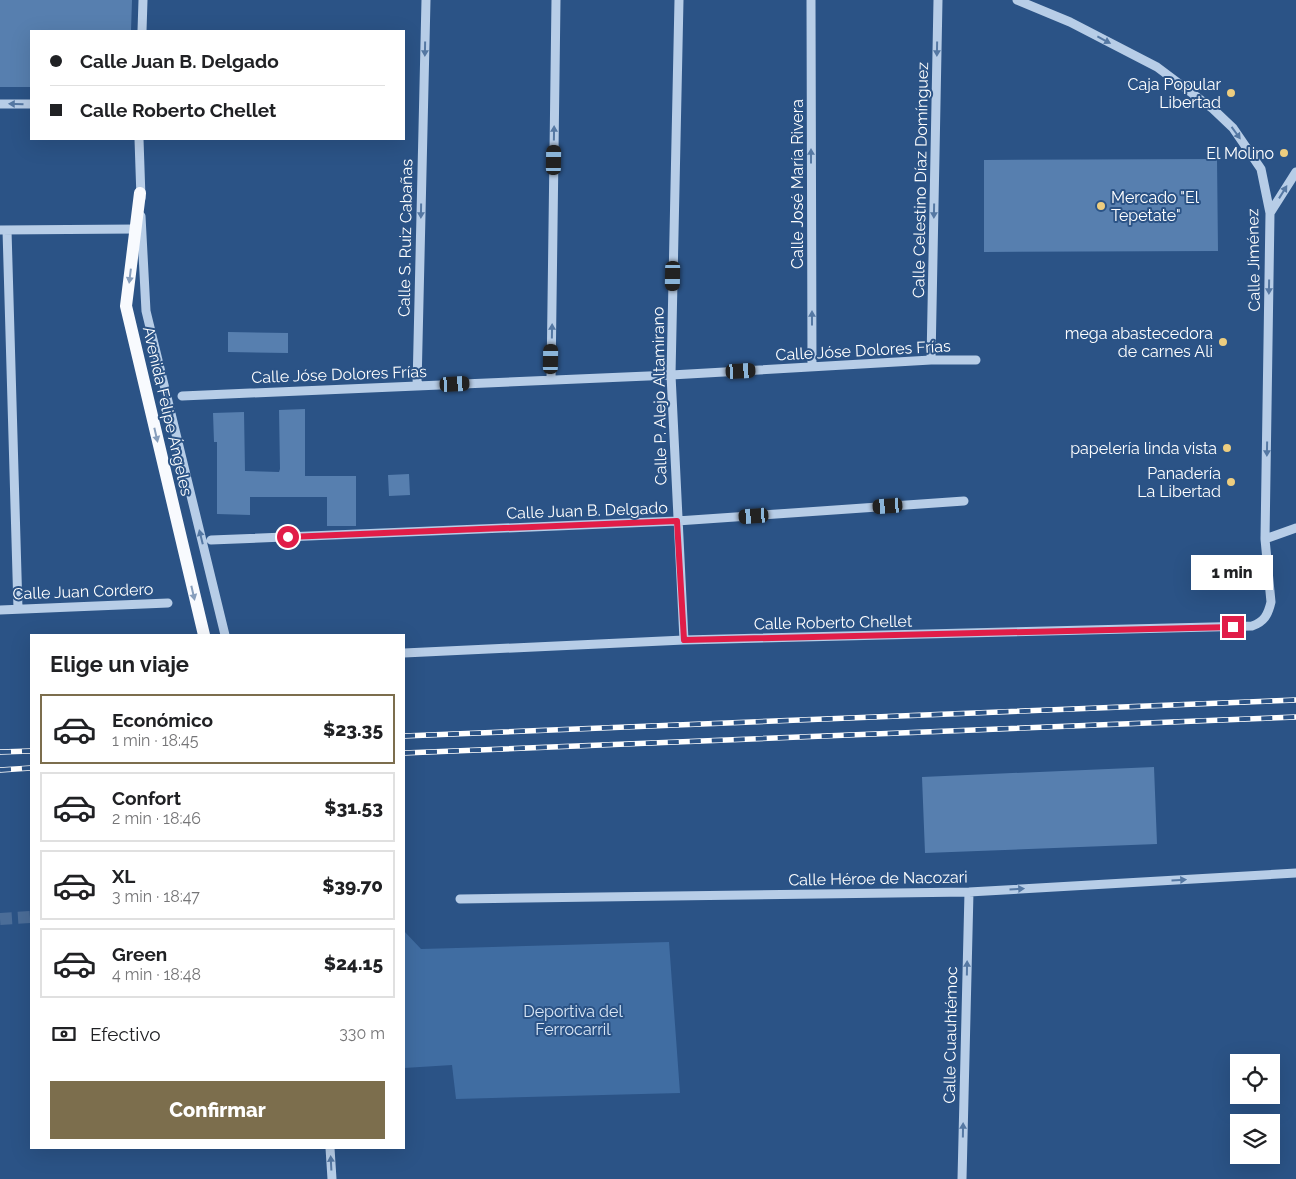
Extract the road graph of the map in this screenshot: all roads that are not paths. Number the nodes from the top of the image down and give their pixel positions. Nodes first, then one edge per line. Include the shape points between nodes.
1 (143, 0) edge
2 (426, 0) edge
3 (556, 0) edge
4 (678, 0) edge
5 (811, 0) edge
6 (938, 0) edge
7 (1017, 0) edge
8 (142, 30) edge
9 (0, 104) edge
10 (30, 104) edge
11 (139, 140) edge
12 (1296, 172) edge
13 (140, 193) junction
14 (1270, 213) junction
15 (136, 229) junction
16 (4, 230) edge
17 (931, 360) junction
18 (976, 360) dead end
19 (812, 367) junction
20 (671, 375) junction
21 (551, 379) junction
22 (417, 386) junction
23 (182, 396) dead end
24 (964, 500) dead end
25 (677, 521) junction
26 (1296, 528) edge
27 (1265, 539) junction
28 (210, 540) dead end
29 (168, 603) dead end
30 (18, 609) junction
31 (0, 610) edge
32 (1262, 622) joint
33 (204, 634) edge
34 (225, 634) edge
35 (684, 640) junction
36 (405, 653) edge
37 (1296, 873) edge
38 (968, 892) junction
39 (460, 899) dead end
40 (330, 1149) edge
41 (332, 1179) edge
42 (962, 1179) edge

1 - 8 street
2 -> 22 street, Calle S. Ruiz Cabañas
21 -> 3 street
4 - 20 street, Calle P. Alejo Altamirano
19 -> 5 street, Calle José María Rivera
6 -> 17 street, Calle Celestino Díaz Domínguez
7 -> 14 street, Calle Jiménez via 1070,22 1157,67 1213,110 1233,128 1261,169
10 -> 9 street
11 - 13 street, Avenida Felipe Ángeles
14 -> 12 street
13 - 15 main road, Avenida Felipe Ángeles
34 -> 13 street, Avenida Felipe Ángeles via 146,312
14 -> 27 street, Calle Jiménez
15 - 16 street
15 -> 33 main road, Avenida Felipe Ángeles via 126,306
16 - 30 street
17 - 18 street, Calle Jóse Dolores Frías
17 - 19 street, Calle Jóse Dolores Frías
19 - 20 street, Calle Jóse Dolores Frías
20 - 21 street, Calle Jóse Dolores Frías
20 - 25 street, Calle P. Alejo Altamirano
21 - 22 street, Calle Jóse Dolores Frías
22 - 23 street, Calle Jóse Dolores Frías
24 - 25 street, Calle Juan B. Delgado
25 - 28 street, Calle Juan B. Delgado
25 - 35 street, Calle P. Alejo Altamirano
26 - 27 street
27 - 32 street, Calle Jiménez via 1270,602 1269,612
29 - 30 street, Calle Juan Cordero
30 - 31 street, Calle Juan Cordero
32 - 35 street, Calle Roberto Chellet via 1252,626
35 - 36 street, Calle Roberto Chellet
38 -> 37 street, Calle Héroe de Nacozari
38 - 39 street, Calle Héroe de Nacozari
42 -> 38 street, Calle Cuauhtémoc
41 -> 40 street

